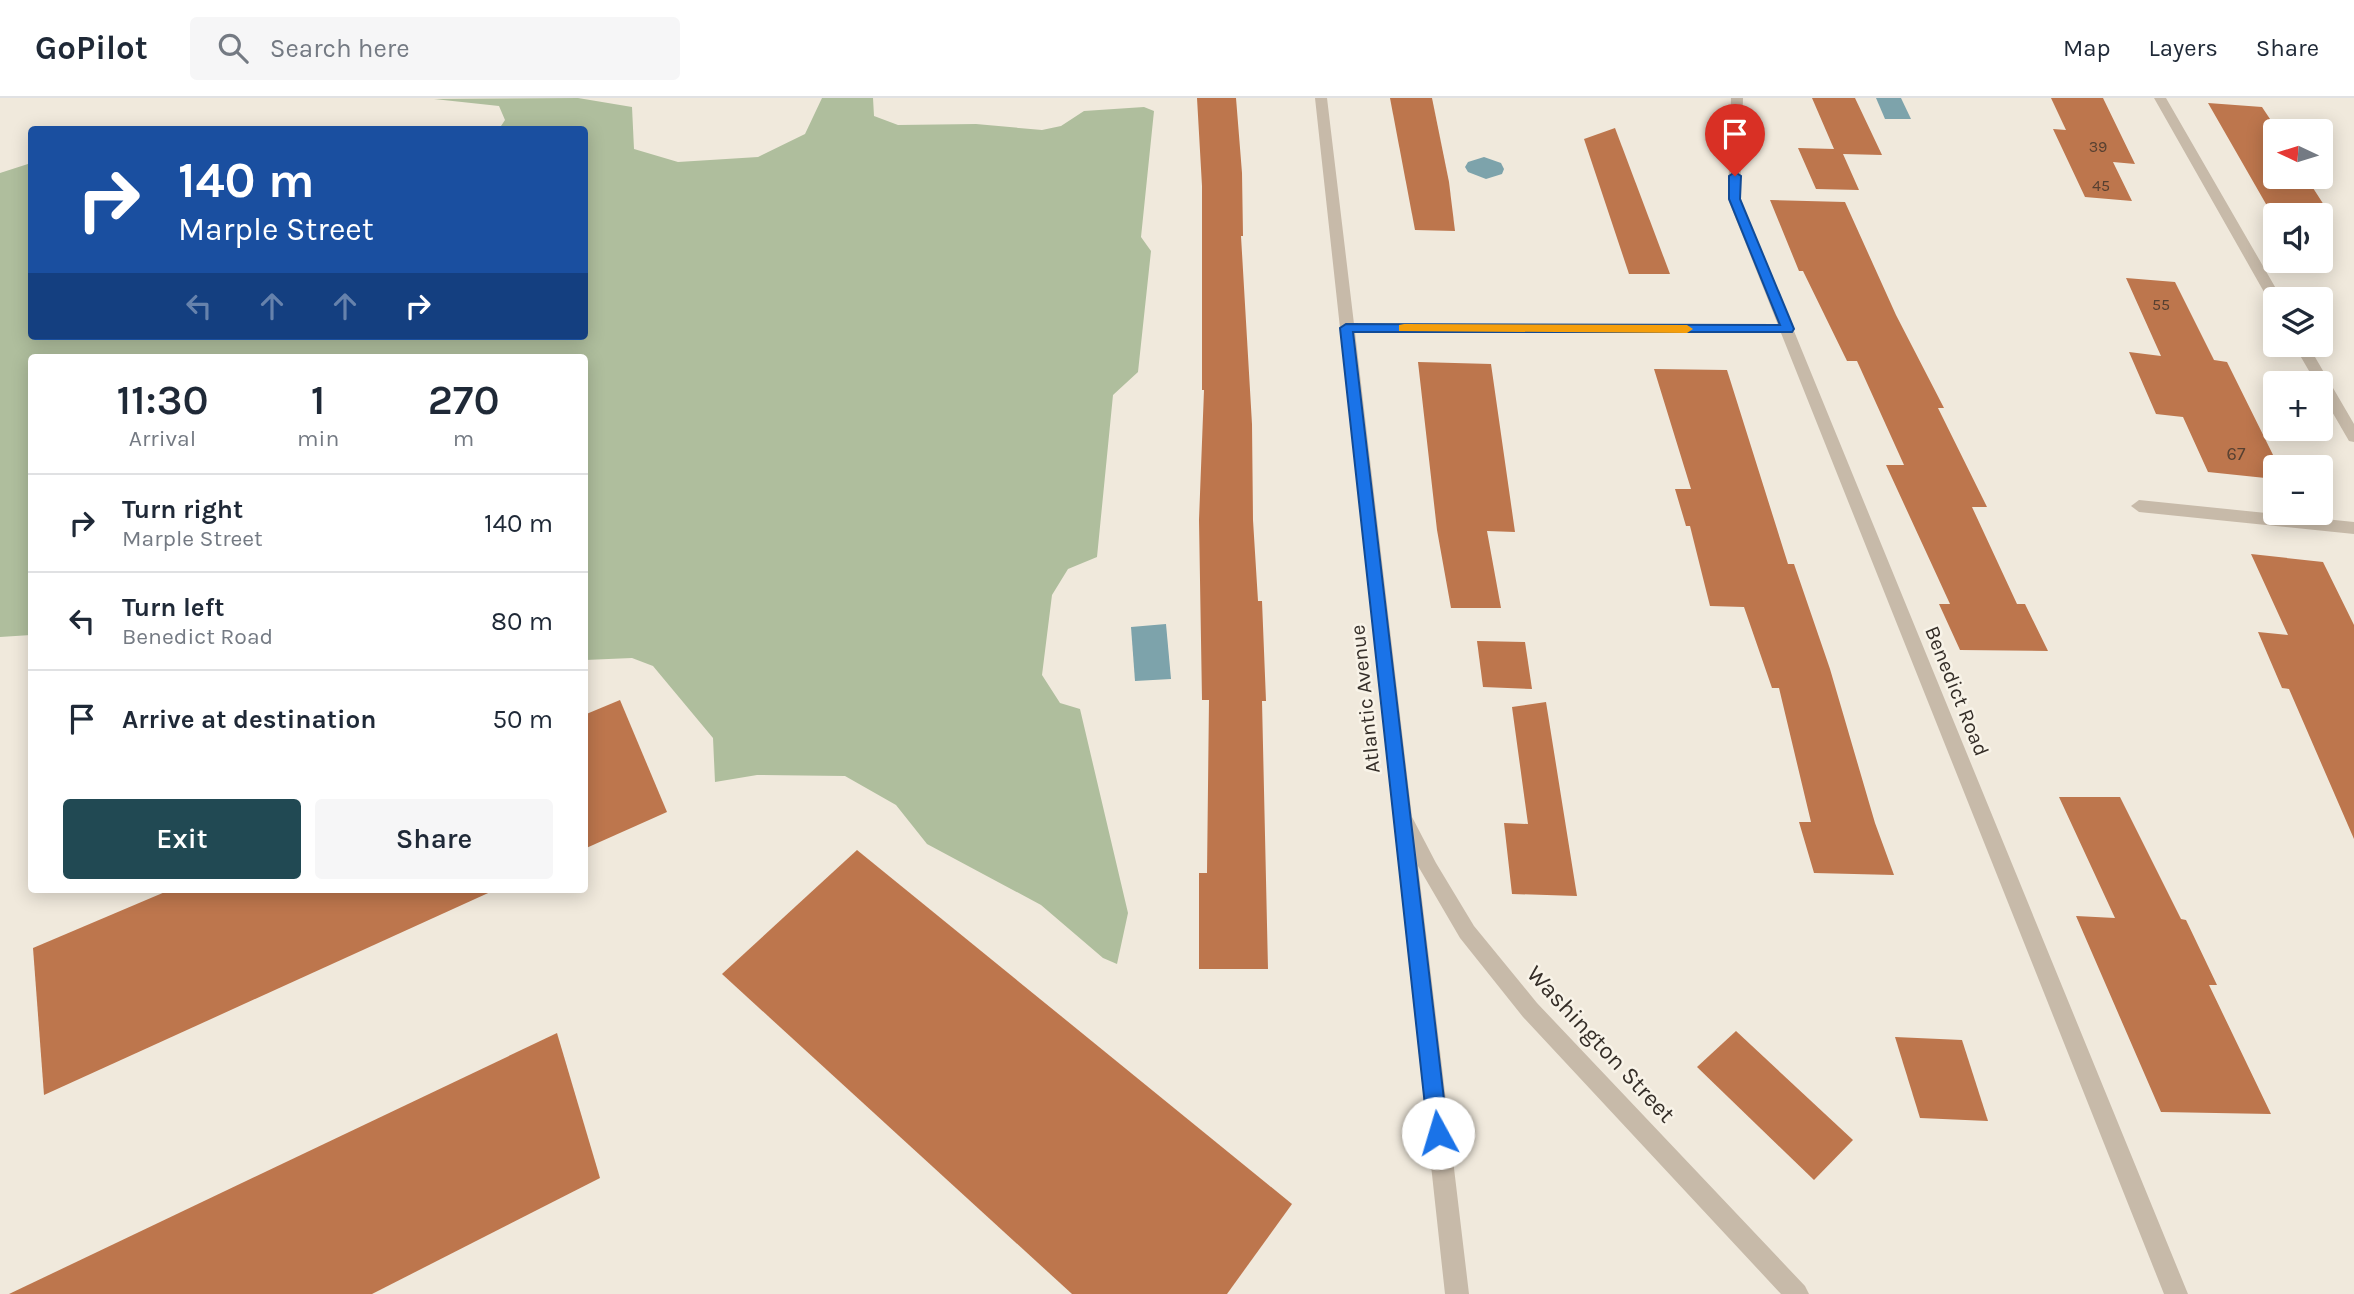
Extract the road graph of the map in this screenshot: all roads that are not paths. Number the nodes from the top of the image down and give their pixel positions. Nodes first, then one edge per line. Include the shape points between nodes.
1 (1321, 98) edge
2 (1737, 98) edge
3 (2160, 98) edge
4 (2268, 287) edge
5 (1346, 328) junction
6 (1787, 329) junction
7 (2308, 357) edge
8 (2354, 437) edge
9 (2139, 506) dead end
10 (2354, 528) edge
11 (1399, 807) junction
12 (1457, 1294) edge
13 (1797, 1294) edge
14 (2176, 1294) edge

1 - 5 street, Atlantic Avenue
2 - 6 street, Benedict Road via 1734,199
3 - 4 street
5 - 6 street
5 - 11 street, Atlantic Avenue
6 - 14 street, Benedict Road
7 - 8 street
9 - 10 street
11 - 12 street, Atlantic Avenue
11 - 13 street, Washington Street via 1467,932 1498,971

